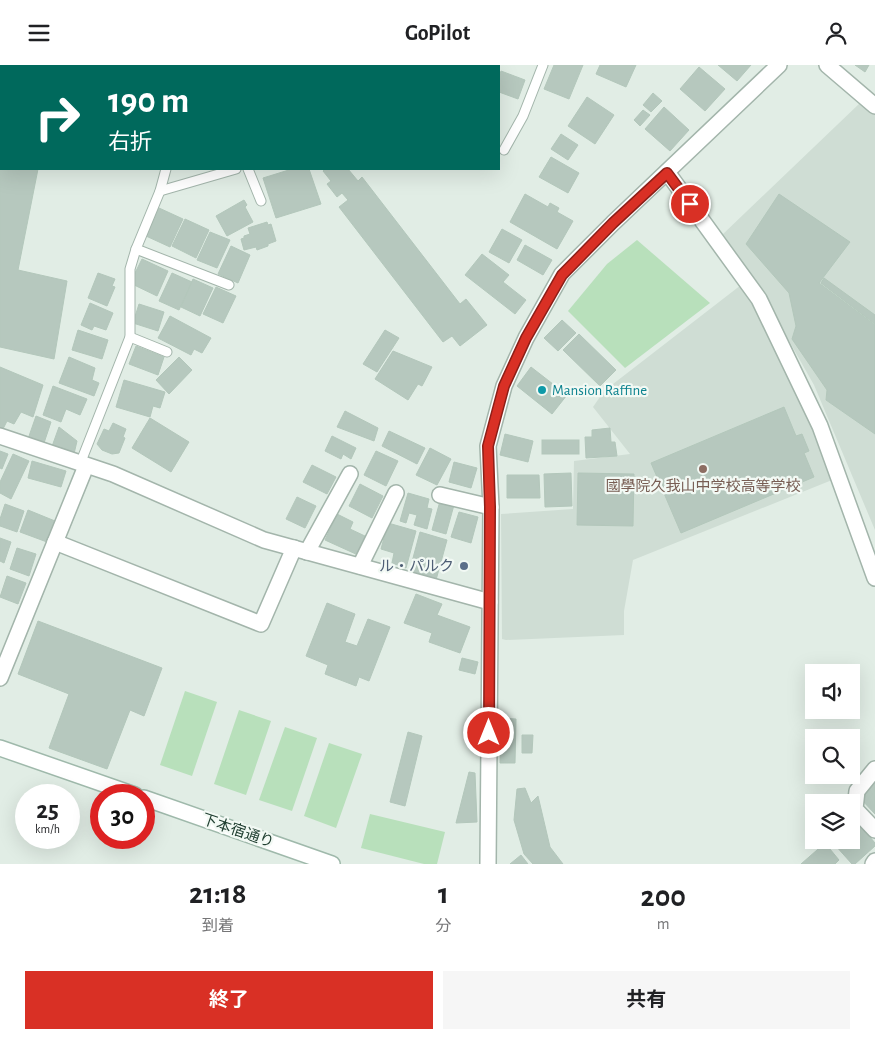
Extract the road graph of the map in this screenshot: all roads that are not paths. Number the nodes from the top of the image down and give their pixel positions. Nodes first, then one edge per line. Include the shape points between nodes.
1 (542, 65) edge
2 (779, 65) edge
3 (827, 65) edge
4 (875, 106) edge
5 (504, 150) dead end
6 (166, 170) edge
7 (233, 170) edge
8 (248, 170) edge
9 (667, 173) junction
10 (160, 191) junction
11 (261, 201) dead end
12 (136, 249) junction
13 (229, 285) dead end
14 (130, 337) junction
15 (167, 352) dead end
16 (0, 437) edge
17 (83, 465) junction
18 (350, 474) dead end
19 (396, 493) dead end
20 (440, 495) dead end
21 (490, 507) junction
22 (55, 542) junction
23 (300, 550) junction
24 (360, 566) junction
25 (875, 578) edge
26 (490, 602) junction
27 (0, 677) edge
28 (0, 749) edge
29 (875, 769) edge
30 (103, 784) edge
31 (155, 802) edge
32 (875, 829) edge
33 (332, 864) edge
34 (488, 864) edge

1 - 5 lane via 523,116
2 - 9 street
3 - 4 street
6 - 10 lane
7 - 10 lane
8 - 11 lane
9 - 21 street via 562,275 542,307 504,386 494,419 488,446
9 - 25 street via 759,299 820,426
10 - 12 lane
12 - 13 lane
12 - 14 lane via 130,269
14 - 15 lane
14 - 17 lane
16 - 17 street
17 - 22 street
17 - 23 street via 113,474 264,540
18 - 23 street
19 - 24 street
20 - 21 street
21 - 26 street
22 - 23 street via 261,624
22 - 27 street
23 - 24 street
24 - 26 street
26 - 34 street
28 - 30 street
29 - 32 street via 857,791 856,809
31 - 33 street, 下本宿通り

